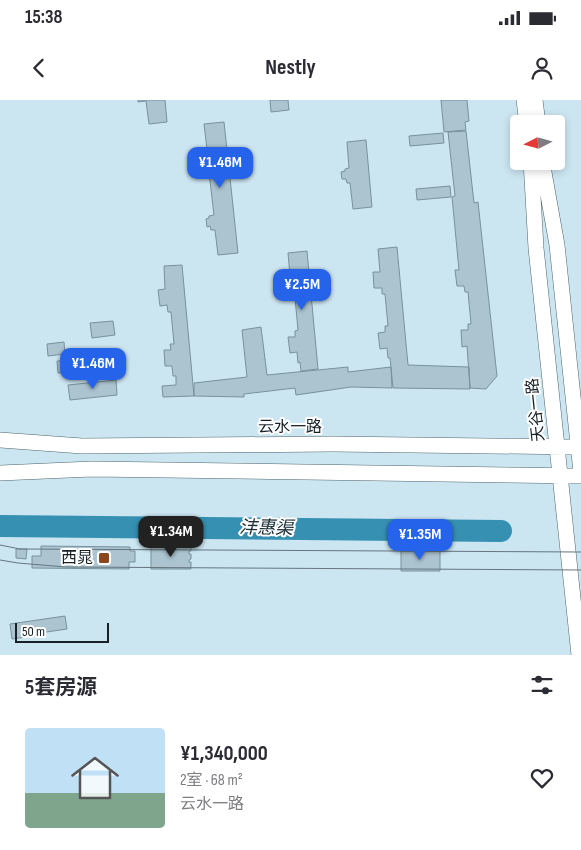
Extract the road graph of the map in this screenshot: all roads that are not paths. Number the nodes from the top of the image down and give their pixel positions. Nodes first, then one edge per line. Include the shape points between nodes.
1 (524, 100) edge
2 (535, 100) edge
3 (526, 115) edge
4 (537, 115) edge
5 (531, 170) edge
6 (544, 170) edge
7 (0, 440) edge
8 (557, 447) junction
9 (580, 447) edge
10 (581, 472) edge
11 (0, 473) edge
12 (581, 476) edge
13 (560, 477) junction
14 (579, 655) edge

1 - 3 street
2 - 4 street
5 - 8 street, 天谷一路
6 - 9 street via 557,245
7 - 8 street, 云水一路 via 82,446 333,444
8 - 9 street, 云水一路
8 - 13 street, 天谷一路
9 - 10 street
11 - 13 street via 92,469
12 - 13 street
13 - 14 street, 天谷一路

